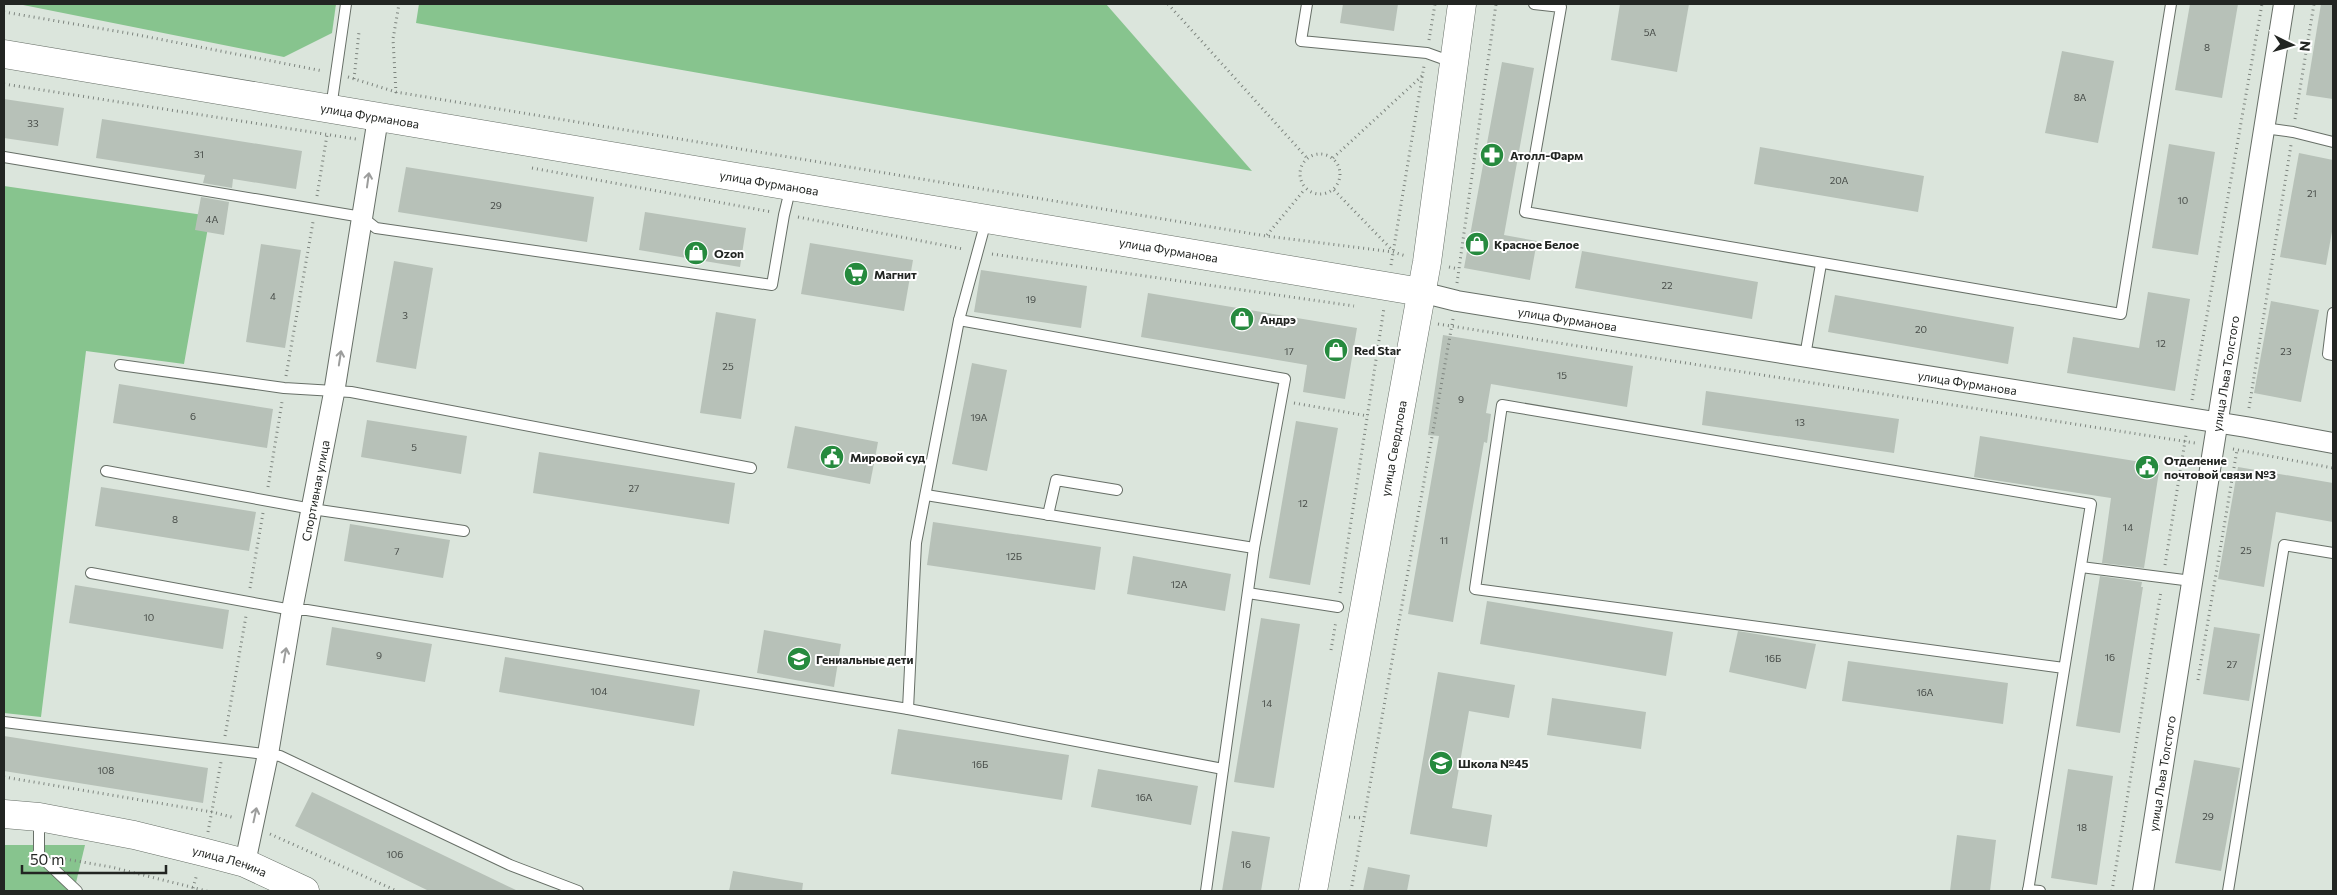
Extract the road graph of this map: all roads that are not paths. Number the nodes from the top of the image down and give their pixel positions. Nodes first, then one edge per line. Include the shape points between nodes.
1 (346, 4) edge
2 (1307, 4) edge
3 (1462, 4) edge
4 (1534, 4) edge
5 (2171, 4) edge
6 (2284, 4) edge
7 (1561, 6) edge
8 (4, 54) edge
9 (1452, 63) junction
10 (330, 109) junction
11 (2264, 128) junction
12 (375, 130) junction
13 (2333, 142) edge
14 (4, 157) edge
15 (792, 185) junction
16 (362, 218) junction
17 (987, 218) junction
18 (1820, 264) junction
19 (1421, 292) junction
20 (2333, 313) edge
21 (959, 320) junction
22 (2333, 355) edge
23 (1805, 356) junction
24 (120, 365) dead end
25 (334, 393) junction
26 (2217, 423) junction
27 (2333, 443) edge
28 (751, 468) dead end
29 (106, 471) dead end
30 (1117, 490) dead end
31 (926, 495) junction
32 (312, 509) junction
33 (1048, 514) junction
34 (464, 531) dead end
35 (1254, 548) junction
36 (2333, 553) edge
37 (2081, 568) junction
38 (90, 573) dead end
39 (2192, 580) junction
40 (1248, 593) junction
41 (1338, 607) dead end
42 (292, 610) junction
43 (2064, 668) junction
44 (908, 709) junction
45 (4, 722) edge
46 (268, 754) junction
47 (1223, 769) junction
48 (4, 814) edge
49 (39, 817) junction
50 (245, 863) junction
51 (77, 891) edge
52 (305, 891) edge
53 (578, 891) edge
54 (1206, 891) edge
55 (1313, 891) edge
56 (2028, 891) edge
57 (2040, 891) edge
58 (2143, 891) edge
59 (2228, 891) edge

1 - 10 lane
2 - 9 lane via 1302,41 1427,53
3 - 9 main road, улица Свердлова
4 - 7 lane
5 - 18 lane via 2122,314
6 - 11 street, улица Льва Толстого
7 - 18 lane via 1525,212
8 - 10 main road, улица Фурманова
9 - 19 main road, улица Свердлова
10 - 12 main road, улица Фурманова
11 - 13 lane
11 - 26 street, улица Льва Толстого
12 - 15 main road, улица Фурманова
16 -> 12 street, Спортивная улица
14 - 16 lane
15 - 16 lane via 772,285 376,228
15 - 17 main road, улица Фурманова
25 -> 16 street, Спортивная улица
17 - 19 main road, улица Фурманова
17 - 21 lane
18 - 23 lane
19 - 23 street, улица Фурманова via 1456,301
19 - 55 main road, улица Свердлова
20 - 22 lane via 2328,354
21 - 31 lane
21 - 35 lane via 1285,379
23 - 26 street, улица Фурманова
24 - 25 lane
25 - 28 lane via 351,392
25 - 32 street, Спортивная улица
26 - 27 street, улица Фурманова
26 - 39 street, улица Льва Толстого
29 - 32 lane
30 - 33 lane via 1056,480
31 - 33 lane
31 - 44 lane via 916,543
32 - 34 lane
32 - 42 street, Спортивная улица
33 - 35 lane
35 - 40 lane
36 - 59 lane via 2284,545
37 - 39 lane
37 - 43 lane
37 - 43 lane via 2091,504 1502,405 1475,589
38 - 42 lane
39 - 58 street, улица Льва Толстого
40 - 41 lane
40 - 47 lane
42 - 44 lane
46 -> 42 street, Спортивная улица
43 - 56 lane
44 - 47 lane
45 - 46 lane
50 -> 46 street, Спортивная улица
46 - 53 lane via 280,756 510,864
47 - 54 lane
48 - 49 main road, улица Ленина
49 - 50 main road, улица Ленина via 134,835
49 - 51 lane via 39,855
50 - 52 main road, улица Ленина
56 - 57 lane

